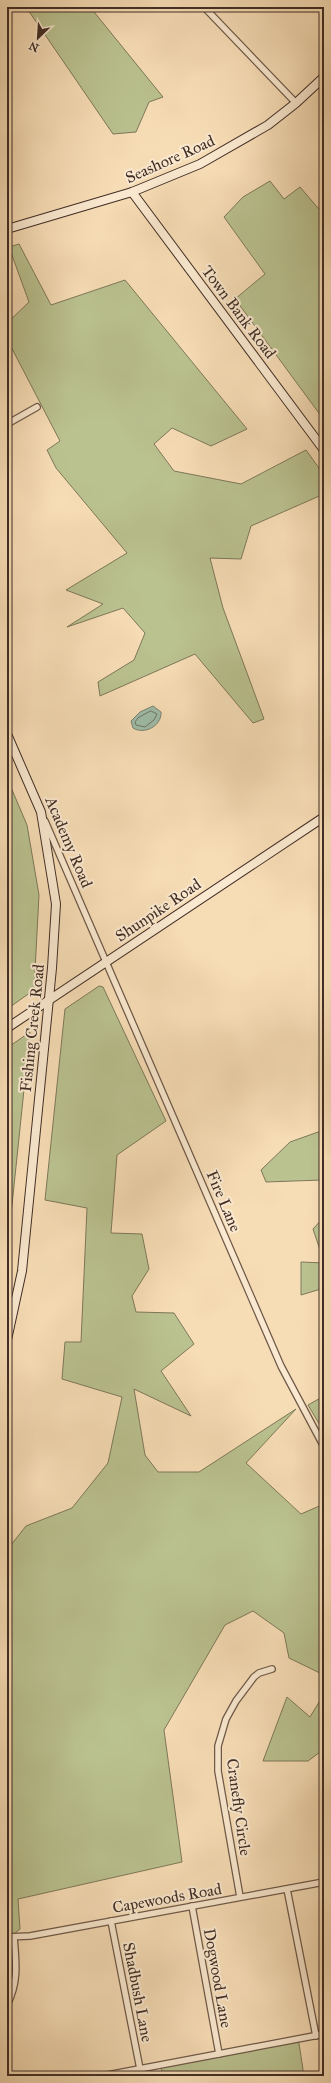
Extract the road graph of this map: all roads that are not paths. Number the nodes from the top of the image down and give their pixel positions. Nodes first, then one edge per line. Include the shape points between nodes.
1 (204, 7) edge
2 (324, 77) edge
3 (296, 103) junction
4 (132, 192) junction
5 (7, 230) edge
6 (38, 407) dead end
7 (7, 424) edge
8 (324, 450) edge
9 (7, 734) edge
10 (41, 812) junction
11 (324, 817) edge
12 (106, 962) junction
13 (49, 1000) junction
14 (7, 1028) edge
15 (7, 1340) edge
16 (324, 1447) edge
17 (272, 1669) dead end
18 (324, 1882) edge
19 (287, 1889) junction
20 (240, 1898) junction
21 (192, 1906) junction
22 (111, 1921) junction
23 (7, 1937) edge
24 (14, 1937) junction
25 (7, 2005) edge
26 (324, 2034) edge
27 (316, 2036) junction
28 (219, 2054) junction
29 (140, 2069) junction
30 (102, 2076) edge

1 - 3 street
2 - 3 street, Seashore Road
3 - 4 street, Seashore Road via 256,134 200,164
4 - 5 street, Seashore Road
4 - 8 street, Town Bank Road
6 - 7 street
9 - 10 street, Academy Road
10 - 12 street, Academy Road
10 - 13 street, Fishing Creek Road via 56,904
11 - 12 street, Shunpike Road
12 - 13 street, Shunpike Road
12 - 16 street, Fire Lane via 281,1366
13 - 14 street, Shunpike Road
13 - 15 street, Fishing Creek Road via 22,1270
17 - 20 street, Cranefly Circle via 254,1677 236,1701 226,1719 218,1746 218,1771
18 - 19 street, Capewoods Road
19 - 20 street, Capewoods Road
19 - 27 street
20 - 21 street, Capewoods Road
21 - 22 street, Capewoods Road
21 - 28 street, Dogwood Lane
22 - 24 street, Capewoods Road
22 - 29 street, Shadbush Lane
23 - 24 street, Capewoods Road
24 - 25 street via 17,1977
26 - 27 street
27 - 28 street
28 - 29 street
29 - 30 street

